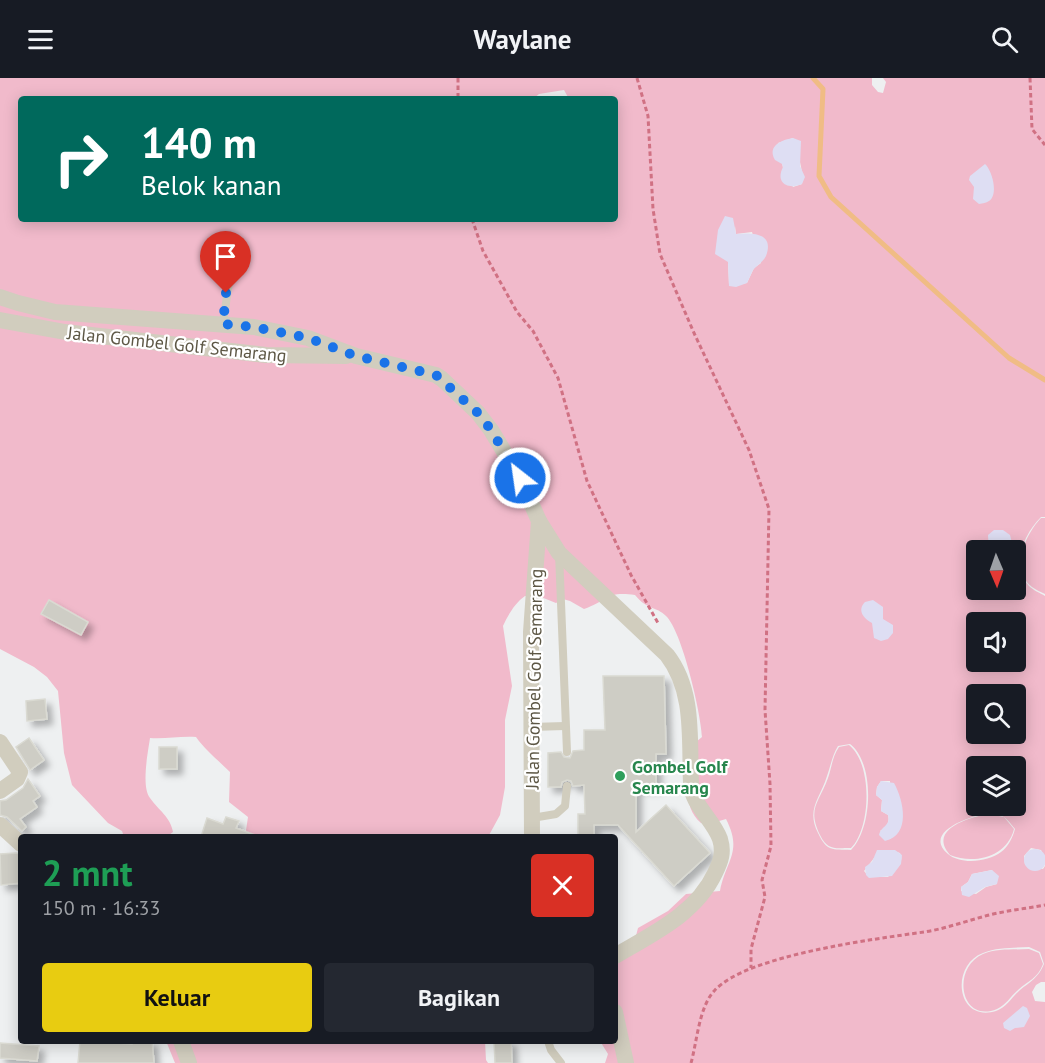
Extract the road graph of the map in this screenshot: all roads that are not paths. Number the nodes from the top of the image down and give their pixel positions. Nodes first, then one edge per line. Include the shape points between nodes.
1 (234, 247) dead end
2 (0, 297) edge
3 (0, 320) edge
4 (189, 321) junction
5 (223, 324) junction
6 (187, 345) junction
7 (356, 356) junction
8 (539, 521) junction
9 (559, 553) junction
10 (565, 726) junction
11 (531, 727) junction
12 (0, 742) edge
13 (567, 752) dead end
14 (567, 786) dead end
15 (0, 791) edge
16 (532, 818) junction
17 (0, 825) edge
18 (532, 834) edge
19 (18, 841) edge
20 (618, 954) edge
21 (618, 1026) edge
22 (182, 1044) edge
23 (549, 1044) edge
24 (189, 1063) edge
25 (561, 1063) edge
26 (626, 1063) edge

1 - 5 lane
2 - 4 street, Jalan Gombel Golf Semarang via 55,312
3 - 6 street, Jalan Gombel Golf Semarang via 65,332
4 - 5 street, Jalan Gombel Golf Semarang
4 - 6 street
5 - 7 street, Jalan Gombel Golf Semarang via 308,338
6 - 7 street, Jalan Gombel Golf Semarang via 266,355
7 - 8 street, Jalan Gombel Golf Semarang via 442,379 491,430 520,478
8 - 9 street, Jalan Gombel Golf Semarang
8 - 11 street, Jalan Gombel Golf Semarang via 531,632
9 - 10 lane
9 - 20 street, Jalan Gombel Golf Semarang via 675,665 683,685 691,731 691,787 722,847 722,858 705,892 648,937
10 - 11 lane
10 - 13 lane
11 - 16 street, Jalan Gombel Golf Semarang
12 - 15 street via 20,772 17,779
14 - 16 lane via 565,806 556,814
16 - 18 street, Jalan Gombel Golf Semarang
17 - 19 street
21 - 26 street
22 - 24 street
23 - 25 lane

